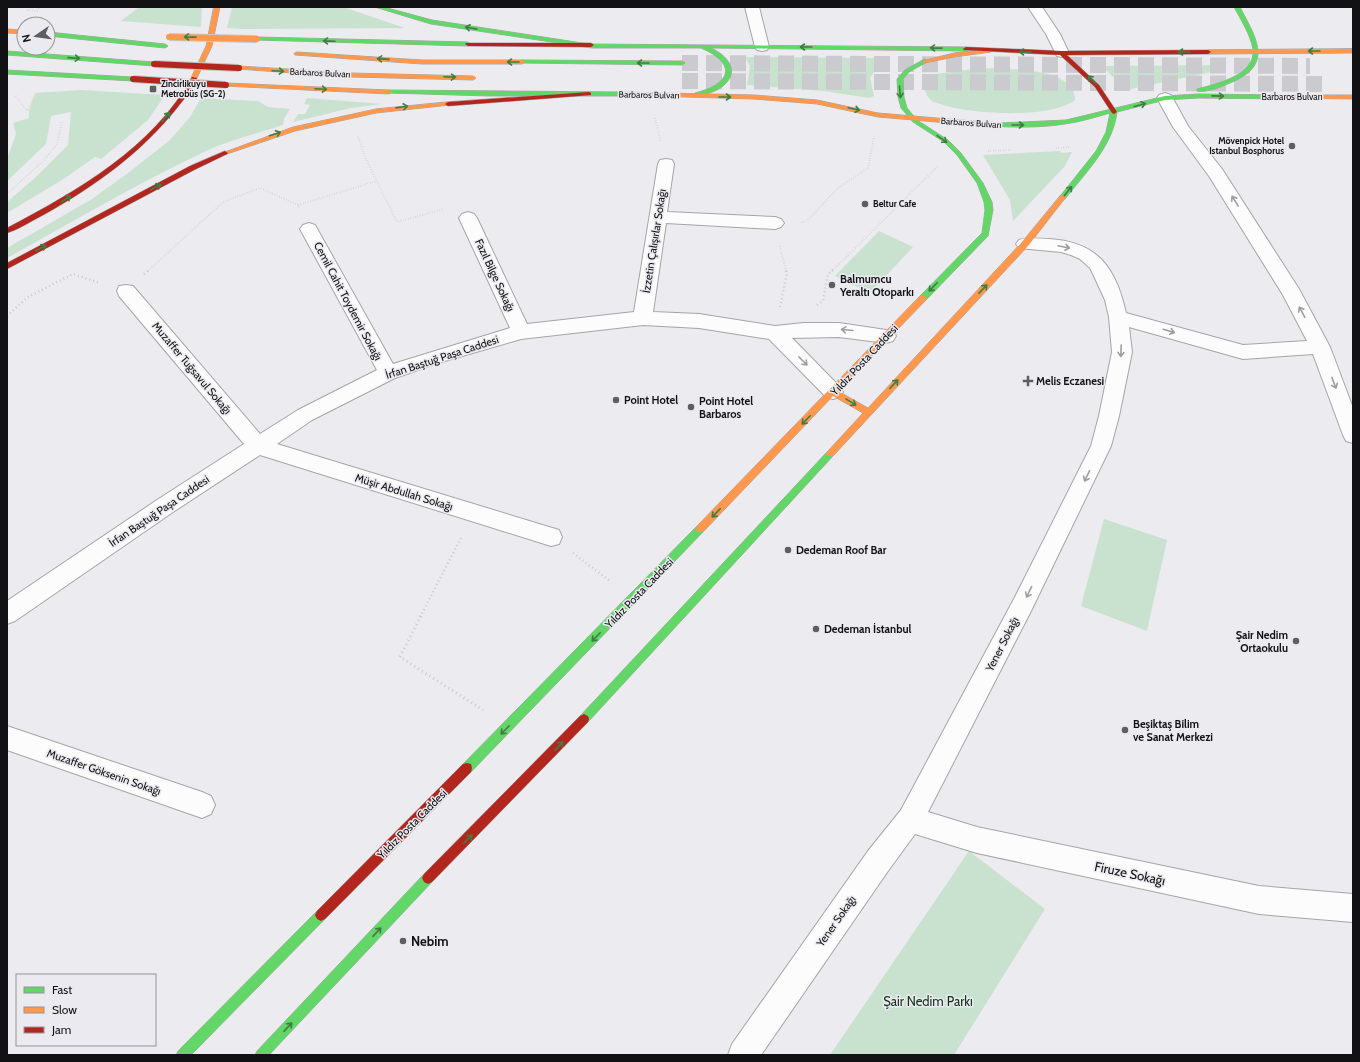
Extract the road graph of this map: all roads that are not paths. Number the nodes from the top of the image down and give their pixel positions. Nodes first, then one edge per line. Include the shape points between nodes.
1 (217, 7) edge
2 (378, 7) edge
3 (752, 7) edge
4 (1035, 7) edge
5 (1237, 7) edge
6 (56, 35) edge
7 (167, 41) junction
8 (698, 45) junction
9 (592, 46) junction
10 (762, 47) junction
11 (220, 49) dead end
12 (989, 51) junction
13 (1353, 51) edge
14 (1256, 52) junction
15 (7, 53) edge
16 (288, 53) dead end
17 (1062, 53) junction
18 (7, 62) edge
19 (682, 63) tunnel mouth
20 (7, 72) edge
21 (479, 78) dead end
22 (133, 79) junction
23 (589, 94) junction
24 (686, 96) junction
25 (1353, 97) edge
26 (1165, 98) junction
27 (1114, 112) junction
28 (910, 117) junction
29 (666, 164) dead end
30 (658, 217) junction
31 (468, 218) road end
32 (775, 223) road end
33 (309, 229) road end
34 (7, 231) edge
35 (1025, 244) junction
36 (7, 266) edge
37 (126, 291) road end
38 (1118, 317) junction
39 (643, 318) junction
40 (522, 332) junction
41 (775, 333) junction
42 (886, 336) junction
43 (1320, 347) junction
44 (388, 373) junction
45 (834, 392) junction
46 (868, 412) junction
47 (1353, 435) edge
48 (258, 446) junction
49 (551, 537) road end
50 (7, 614) edge
51 (7, 738) edge
52 (202, 805) dead end
53 (910, 819) junction
54 (1353, 908) edge
55 (182, 1055) edge
56 (261, 1055) edge
57 (743, 1055) edge

34 -> 1 main road via 96,180 157,126 179,102 197,74 207,53
9 -> 2 main road via 431,22
3 - 10 street
4 - 17 street
5 - 14 main road via 1252,36
6 - 7 main road
9 -> 7 main road, bridge via 257,39
7 - 11 main road via 193,47
8 - 9 main road
8 - 10 main road
8 - 24 main road via 726,61 728,75 722,85 715,90
12 -> 10 main road via 950,48
17 -> 12 main road
12 -> 28 main road via 944,57 914,66 901,78 899,85 901,102
13 -> 14 main road
14 -> 17 main road
14 - 26 main road via 1249,69 1233,79 1210,88
15 -> 21 main road, Barbaros Bulvarı, bridge via 351,75
19 -> 16 main road, Barbaros Bulvarı via 422,62
27 -> 17 main road via 1093,81
18 - 22 main road via 63,67
20 - 22 main road
22 -> 23 main road, bridge via 365,91
23 - 24 main road, Barbaros Bulvarı
36 -> 23 main road via 192,168 228,151 293,129 409,106
24 -> 28 main road, Barbaros Bulvarı via 754,97 818,102 878,115
26 -> 25 main road, Barbaros Bulvarı
27 -> 26 main road, Barbaros Bulvarı
43 -> 26 street via 1292,294 1234,200 1181,127
28 -> 27 main road, Barbaros Bulvarı via 973,124 1024,125 1066,122
35 -> 27 main road via 1099,152 1109,132
28 -> 42 main road, Yıldız Posta Caddesi via 948,142 981,184 990,209 985,234
29 - 30 street, İzzetin Çalışırlar Sokağı
30 - 32 street
30 - 39 street, İzzetin Çalışırlar Sokağı
31 - 40 street, Fazıl Bilge Sokağı
33 - 44 street, Cemil Cahit Toydemir Sokağı
35 -> 38 street, Yener Sokağı via 1061,246 1086,255 1103,275
46 -> 35 main road
37 - 48 street, Muzaffer Tuğsavul Sokağı
38 -> 43 street via 1243,352
38 -> 53 street, Yener Sokağı via 1122,352 1101,446 1023,604
39 - 40 street, İrfan Baştuğ Paşa Caddesi
39 - 41 street, İrfan Baştuğ Paşa Caddesi via 699,321
40 - 44 street, İrfan Baştuğ Paşa Caddesi
42 -> 41 street, İrfan Baştuğ Paşa Caddesi via 839,330
41 -> 45 street
42 - 45 main road, Yıldız Posta Caddesi
43 -> 47 street
44 - 48 street, İrfan Baştuğ Paşa Caddesi via 305,415
45 -> 46 main road
45 -> 55 main road, Yıldız Posta Caddesi via 508,727
56 -> 46 main road via 546,759
48 - 49 street, Müşir Abdullah Sokağı
48 - 50 street, İrfan Baştuğ Paşa Caddesi
51 - 52 street, Muzaffer Göksenin Sokağı
53 - 54 street, Firuze Sokağı via 977,840 1259,900
53 - 57 street, Yener Sokağı

